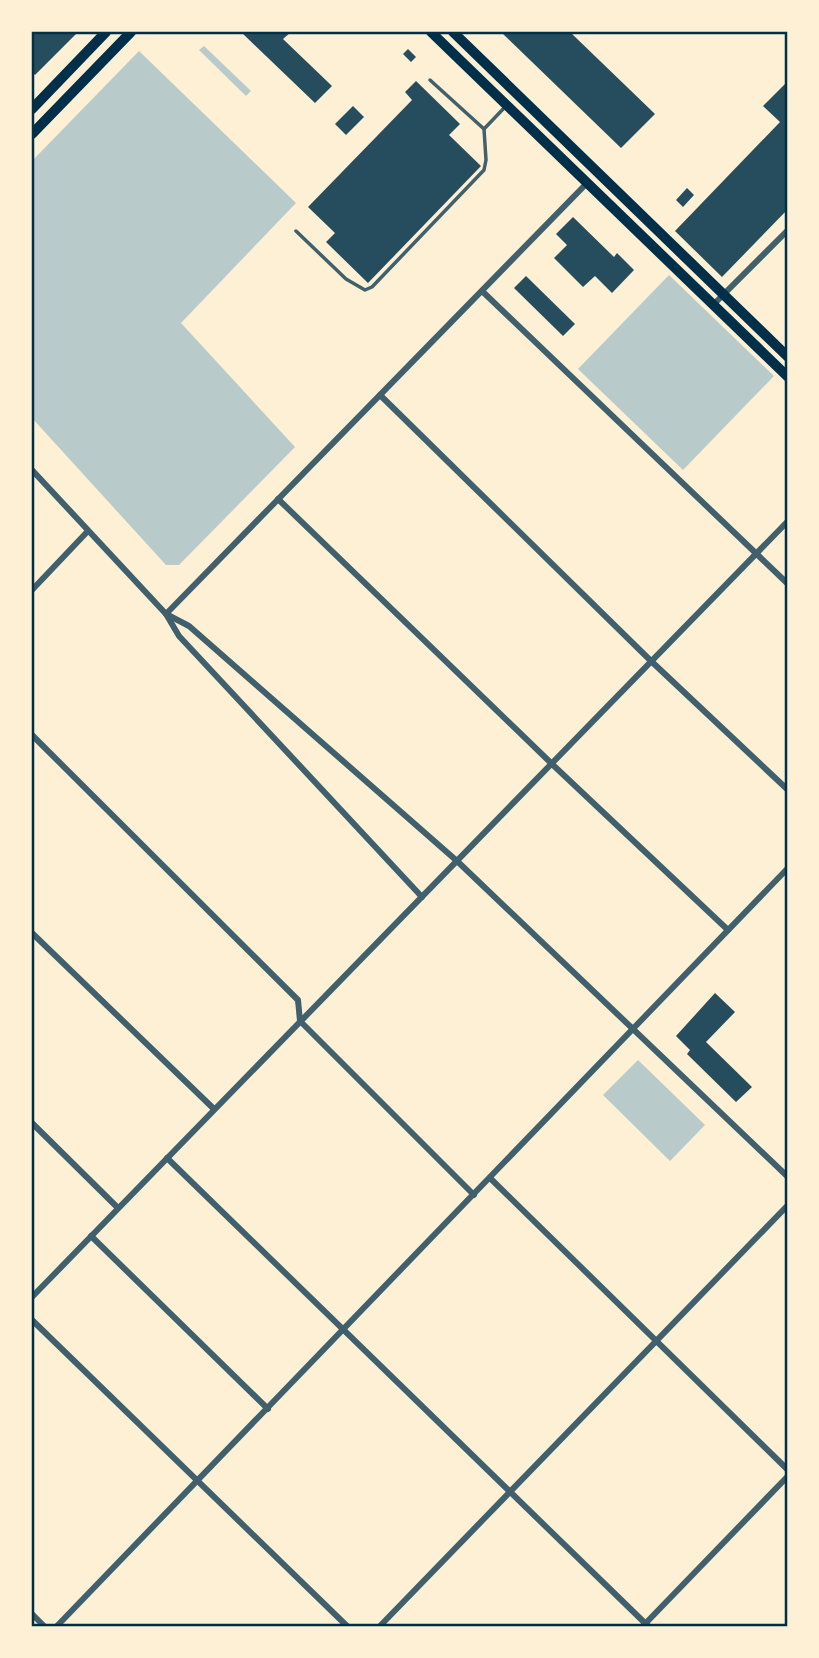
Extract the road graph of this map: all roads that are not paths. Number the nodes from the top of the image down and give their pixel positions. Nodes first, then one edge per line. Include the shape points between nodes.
1 (106, 32) edge
2 (131, 32) edge
3 (431, 32) edge
4 (453, 32) edge
5 (430, 80) dead end
6 (507, 105) junction
7 (32, 109) edge
8 (484, 129) junction
9 (32, 134) edge
10 (587, 182) junction
11 (788, 230) edge
12 (296, 231) dead end
13 (482, 291) junction
14 (723, 294) junction
15 (713, 305) junction
16 (788, 357) edge
17 (788, 377) edge
18 (380, 395) junction
19 (32, 470) edge
20 (278, 499) junction
21 (788, 521) edge
22 (87, 532) junction
23 (756, 554) junction
24 (788, 584) edge
25 (32, 590) edge
26 (166, 614) junction
27 (651, 661) junction
28 (32, 736) edge
29 (552, 764) junction
30 (788, 790) edge
31 (457, 861) junction
32 (788, 868) edge
33 (422, 897) junction
34 (728, 930) junction
35 (32, 933) edge
36 (300, 1021) junction
37 (632, 1030) junction
38 (215, 1109) junction
39 (32, 1123) edge
40 (167, 1158) junction
41 (788, 1177) edge
42 (490, 1178) junction
43 (474, 1195) junction
44 (788, 1205) edge
45 (118, 1208) junction
46 (91, 1236) junction
47 (32, 1297) edge
48 (32, 1320) edge
49 (343, 1331) junction
50 (657, 1340) junction
51 (268, 1409) junction
52 (788, 1470) edge
53 (788, 1476) edge
54 (198, 1482) junction
55 (509, 1493) junction
56 (32, 1614) edge
57 (44, 1626) edge
58 (57, 1626) edge
59 (347, 1626) edge
60 (380, 1626) edge
61 (645, 1626) edge

1 - 7 main road
2 - 9 main road
3 - 6 main road
4 - 14 main road
5 - 8 lane
6 - 8 lane
6 - 10 main road
8 - 12 lane via 484,170 372,287 365,290 346,279
10 - 13 street
10 - 15 main road
11 - 14 street
13 - 18 street
13 - 23 street
14 - 15 street
14 - 16 main road
15 - 17 main road
18 - 20 street
18 - 27 street
19 - 22 street
20 - 26 street
20 - 29 street
21 - 23 street
22 - 25 street
22 - 26 street
23 - 24 street
23 - 27 street
26 - 31 street via 189,626
26 - 33 street via 179,636
27 - 29 street
27 - 30 street
28 - 36 street via 298,1000
29 - 31 street
29 - 34 street
31 - 33 street
31 - 37 street
32 - 34 street
33 - 36 street
34 - 37 street
35 - 38 street
36 - 38 street
36 - 43 street
37 - 41 street
37 - 42 street
38 - 40 street
39 - 45 street
40 - 45 street
40 - 49 street
42 - 43 street
42 - 50 street
43 - 49 street
44 - 50 street
45 - 46 street
46 - 47 street
46 - 51 street
48 - 54 street
49 - 51 street
49 - 55 street
50 - 52 street
50 - 55 street
51 - 54 street
53 - 61 street
54 - 58 street
54 - 59 street
55 - 60 street
55 - 61 street
56 - 57 street

